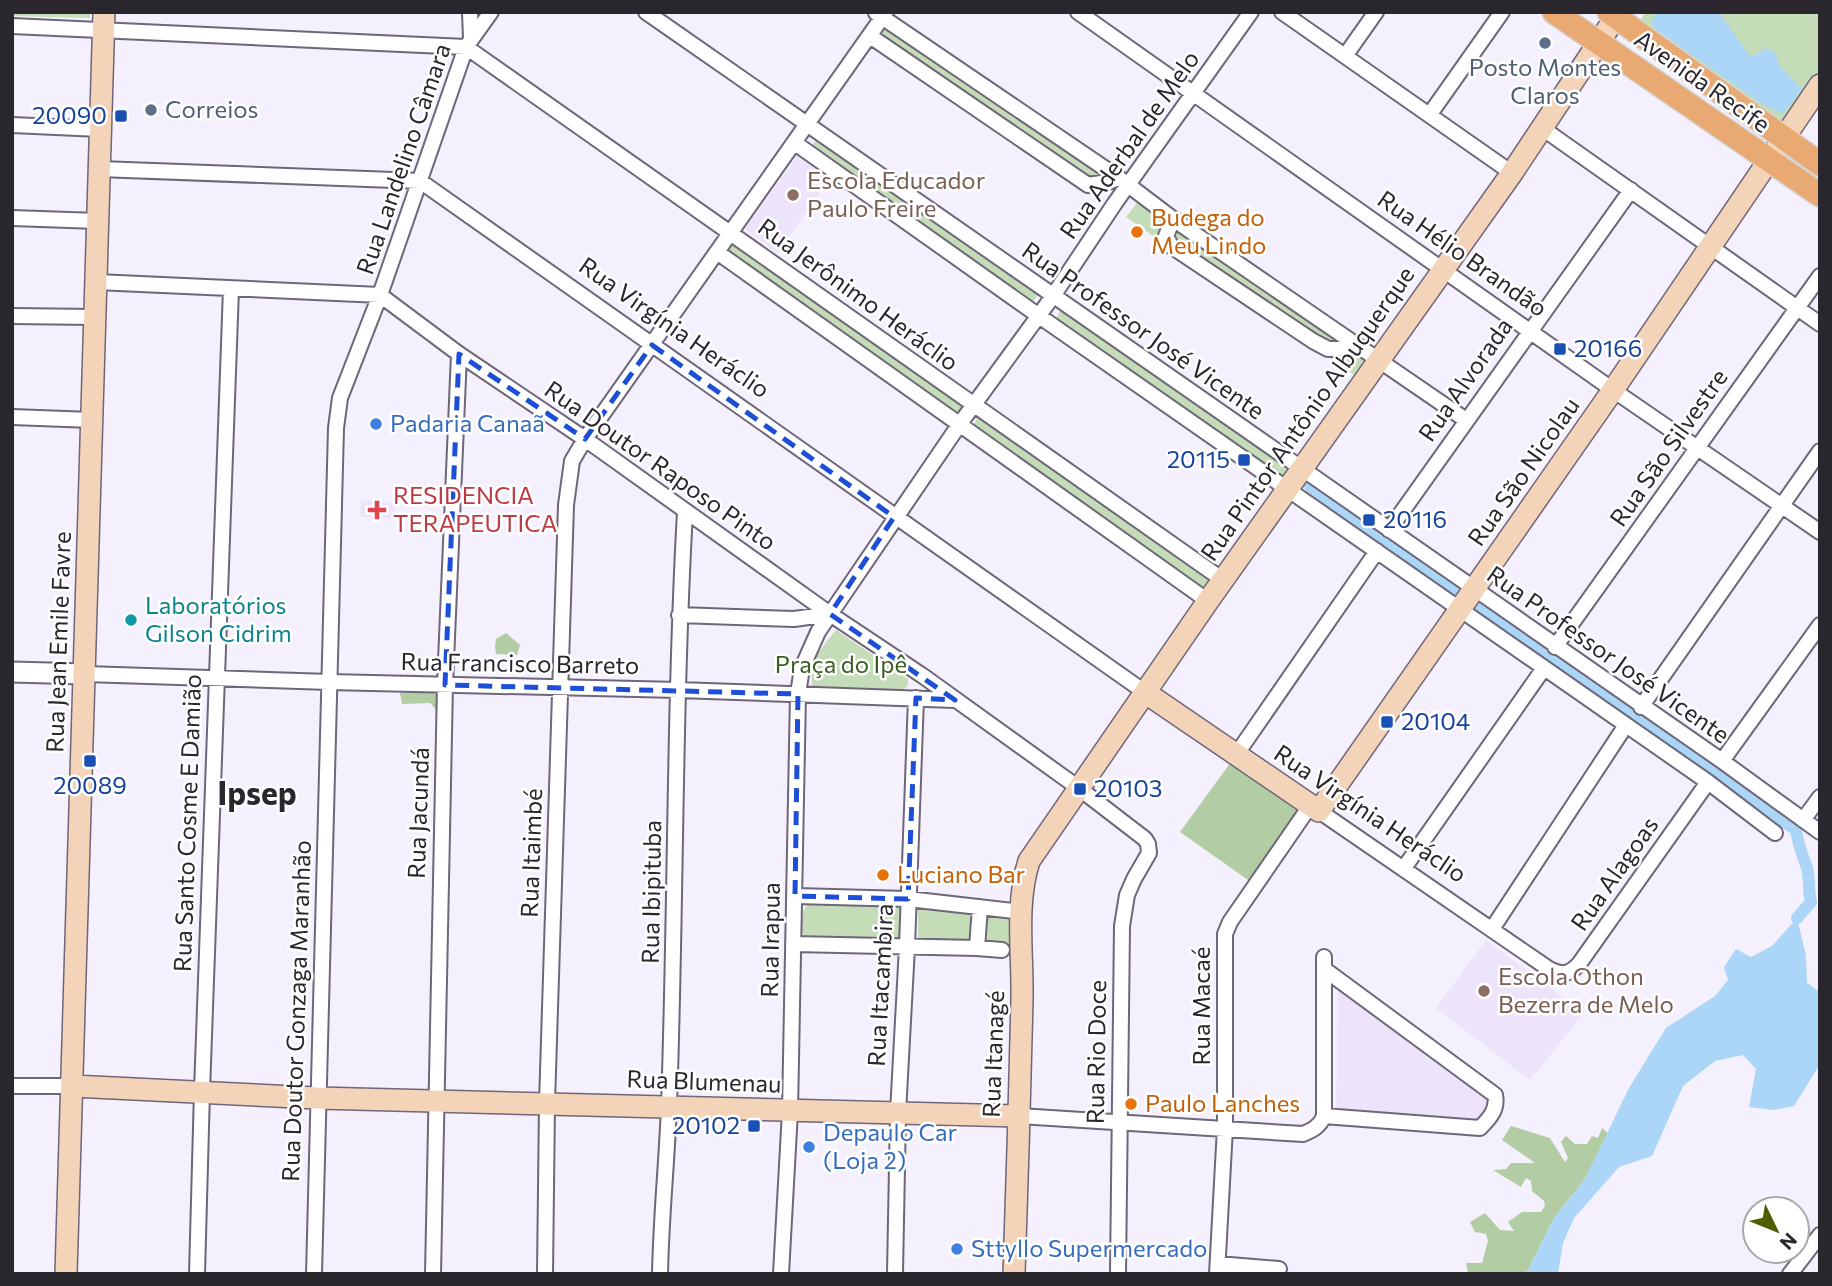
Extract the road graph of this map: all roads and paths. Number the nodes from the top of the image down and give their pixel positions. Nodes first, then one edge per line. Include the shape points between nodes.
1 (470, 12) edge
2 (491, 12) edge
3 (646, 12) edge
4 (1078, 12) edge
5 (1251, 12) edge
6 (1282, 12) edge
7 (1376, 12) edge
8 (1554, 12) edge
9 (881, 14) edge
10 (1615, 14) edge
11 (1495, 15) edge
12 (103, 21) edge
13 (12, 26) edge
14 (870, 36) junction
15 (1598, 42) junction
16 (468, 43) junction
17 (1345, 56) junction
18 (1820, 85) edge
19 (1192, 94) junction
20 (1820, 103) edge
21 (1430, 114) junction
22 (808, 124) junction
23 (12, 125) edge
24 (1542, 128) junction
25 (100, 129) junction
26 (1787, 142) junction
27 (795, 143) junction
28 (1773, 163) junction
29 (1820, 164) edge
30 (99, 169) junction
31 (1512, 173) junction
32 (420, 181) junction
33 (1123, 181) junction
34 (1631, 190) junction
35 (1820, 195) edge
36 (12, 218) edge
37 (1172, 219) junction
38 (98, 221) junction
39 (731, 233) junction
40 (1712, 247) junction
41 (717, 252) junction
42 (1444, 269) junction
43 (1820, 276) edge
44 (96, 282) junction
45 (231, 289) junction
46 (380, 295) junction
47 (1053, 296) junction
48 (1797, 308) junction
49 (12, 316) edge
50 (1039, 316) junction
51 (95, 317) junction
52 (1820, 324) edge
53 (1530, 330) junction
54 (652, 345) junction
55 (459, 354) junction
56 (1371, 354) junction
57 (1613, 390) junction
58 (972, 405) junction
59 (12, 417) edge
60 (92, 420) junction
61 (1466, 420) junction
62 (959, 425) junction
63 (585, 439) junction
64 (1698, 447) junction
65 (1820, 451) edge
66 (1302, 469) junction
67 (1289, 488) junction
68 (1781, 505) junction
69 (685, 512) junction
70 (894, 517) junction
71 (1390, 530) junction
72 (1820, 532) edge
73 (1377, 551) junction
74 (1223, 580) junction
75 (1467, 599) junction
76 (1208, 601) junction
77 (830, 614) junction
78 (679, 615) junction
79 (1820, 625) edge
80 (1555, 647) junction
81 (1544, 668) junction
82 (12, 672) edge
83 (85, 674) junction
84 (216, 678) junction
85 (329, 682) junction
86 (446, 685) junction
87 (561, 688) junction
88 (679, 690) junction
89 (1153, 693) junction
90 (798, 694) junction
91 (916, 698) junction
92 (955, 701) junction
93 (1641, 707) junction
94 (1626, 726) junction
95 (1236, 755) junction
96 (1722, 761) junction
97 (1708, 782) junction
98 (1080, 789) junction
99 (1820, 797) edge
100 (1315, 809) junction
101 (1803, 820) junction
102 (1820, 832) edge
103 (1775, 833) dead end
104 (1145, 839) joint
105 (1042, 841) joint
106 (1404, 868) junction
107 (794, 897) junction
108 (908, 899) junction
109 (980, 907) junction
110 (1022, 912) junction
111 (1492, 929) junction
112 (793, 944) junction
113 (907, 947) junction
114 (977, 948) junction
115 (1002, 950) dead end
116 (1549, 970) joint
117 (12, 1086) edge
118 (73, 1086) junction
119 (202, 1091) junction
120 (317, 1098) junction
121 (438, 1100) junction
122 (547, 1103) junction
123 (669, 1108) junction
124 (790, 1111) junction
125 (898, 1113) junction
126 (1018, 1116) junction
127 (1324, 1116) junction
128 (1119, 1123) junction
129 (1225, 1128) junction
130 (1820, 1235) edge
131 (1217, 1269) edge
132 (1279, 1269) dead end
133 (66, 1274) edge
134 (197, 1274) edge
135 (314, 1274) edge
136 (433, 1274) edge
137 (545, 1274) edge
138 (660, 1274) edge
139 (781, 1274) edge
140 (895, 1274) edge
141 (1014, 1274) edge
142 (1118, 1274) edge
143 (1790, 1274) edge

1 - 16 street
2 - 16 street
3 - 22 street, Rua Professor José Vicente
4 - 19 street, Rua Hélio Brandão
5 - 19 street, Rua Aderbal de Melo
6 - 17 street
7 - 17 street
8 - 15 main road, Avenida Recife
9 - 14 street, Rua Itaimbé
9 - 33 street
10 - 15 main road, Rua Pintor Antônio Albuquerque
10 - 26 main road, Avenida Recife
11 - 21 street
12 - 13 street
12 - 16 street
12 - 25 main road, Rua Jean Emile Favre
14 - 22 street, Rua Itaimbé
14 - 33 street via 1088,184
15 - 24 main road, Rua Pintor Antônio Albuquerque
15 - 28 main road, Avenida Recife
16 - 32 street, Rua Landelino Câmara
16 - 39 street, Rua Jerônimo Heráclio
17 - 21 street
18 - 26 main road
19 - 33 street, Rua Aderbal de Melo
19 - 42 street, Rua Hélio Brandão
20 - 26 main road
21 - 31 street
22 - 27 street, Rua Itaimbé
22 - 47 street, Rua Professor José Vicente
23 - 25 street
24 - 31 main road, Rua Pintor Antônio Albuquerque
24 - 34 street
25 - 30 main road, Rua Jean Emile Favre
26 - 28 main road, Rua São Nicolau
26 - 29 main road, Avenida Recife
27 - 39 street, Rua Itaimbé
27 - 50 street, Rua Professor José Vicente
28 - 35 main road, Avenida Recife
28 - 40 main road, Rua São Nicolau
30 - 32 street
30 - 38 main road, Rua Jean Emile Favre
31 - 42 main road, Rua Pintor Antônio Albuquerque
32 - 46 street, Rua Landelino Câmara
32 - 54 street, Rua Virgínia Heráclio
33 - 37 street
33 - 47 street, Rua Aderbal de Melo
34 - 40 street
34 - 53 street, Rua Alvorada
36 - 38 street
37 - 56 street
37 - 56 street via 1166,236 1171,246 1319,345
38 - 44 main road, Rua Jean Emile Favre
39 - 41 street, Rua Itaimbé
39 - 58 street, Rua Jerônimo Heráclio
40 - 48 street
40 - 57 main road, Rua São Nicolau
41 - 54 street, Rua Itaimbé
41 - 62 street, Rua Jerônimo Heráclio
42 - 53 street, Rua Hélio Brandão
42 - 56 main road, Rua Pintor Antônio Albuquerque
43 - 48 street, Rua São Silvestre
44 - 45 street
44 - 51 main road, Rua Jean Emile Favre
45 - 46 street
45 - 84 street, Rua Santo Cosme E Damião
46 - 55 street, Rua Doutor Raposo Pinto
46 - 85 street, Rua Doutor Gonzaga Maranhão via 340,398 336,428
47 - 50 street, Rua Aderbal de Melo
47 - 66 street, Rua Professor José Vicente
48 - 52 street
48 - 64 street, Rua São Silvestre
49 - 51 street
50 - 58 street, Rua Aderbal de Melo
50 - 67 street, Rua Professor José Vicente
51 - 60 main road, Rua Jean Emile Favre
53 - 57 street, Rua Hélio Brandão
53 - 61 street, Rua Alvorada
54 - 63 street, Rua Itaimbé
54 - 70 street, Rua Virgínia Heráclio
55 - 63 street, Rua Doutor Raposo Pinto
55 - 86 street, Rua Jacundá
56 - 61 street
56 - 66 main road, Rua Pintor Antônio Albuquerque
57 - 64 street, Rua Hélio Brandão
57 - 75 main road, Rua São Nicolau
58 - 62 street, Rua Aderbal de Melo
58 - 74 street, Rua Jerônimo Heráclio
59 - 60 street
60 - 83 main road, Rua Jean Emile Favre
61 - 71 street, Rua Alvorada
62 - 70 street, Rua Aderbal de Melo
62 - 76 street, Rua Jerônimo Heráclio
63 - 69 street, Rua Doutor Raposo Pinto
63 - 87 street, Rua Itaimbé via 572,461 568,480
64 - 68 street, Rua Hélio Brandão
64 - 80 street, Rua São Silvestre
65 - 68 street
66 - 67 main road, Rua Pintor Antônio Albuquerque
66 - 71 street, Rua Professor José Vicente
67 - 73 street, Rua Professor José Vicente
67 - 74 main road, Rua Pintor Antônio Albuquerque
68 - 72 street, Rua Hélio Brandão
68 - 93 street
69 - 77 street, Rua Doutor Raposo Pinto
69 - 78 street, Rua Ibipituba
70 - 77 street, Rua Aderbal de Melo
70 - 89 street, Rua Virgínia Heráclio
71 - 75 street, Rua Professor José Vicente
73 - 75 street, Rua Professor José Vicente
73 - 95 street
74 - 76 main road, Rua Pintor Antônio Albuquerque
75 - 80 street, Rua Professor José Vicente
75 - 81 street, Rua Professor José Vicente
75 - 100 main road, Rua São Nicolau
76 - 89 main road, Rua Pintor Antônio Albuquerque
77 - 78 street via 794,619
77 - 90 street, Rua Irapua via 802,668
77 - 92 street, Rua Doutor Raposo Pinto
78 - 88 street, Rua Ibipituba
79 - 96 street
80 - 93 street, Rua Professor José Vicente
81 - 94 street, Rua Professor José Vicente
81 - 106 street
82 - 83 street
83 - 84 street, Rua Francisco Barreto
83 - 118 main road, Rua Jean Emile Favre
84 - 85 street, Rua Francisco Barreto
84 - 119 street, Rua Santo Cosme E Damião
85 - 86 street, Rua Francisco Barreto
85 - 120 street, Rua Doutor Gonzaga Maranhão
86 - 87 street, Rua Francisco Barreto
86 - 121 street, Rua Jacundá
87 - 88 street, Rua Francisco Barreto
87 - 122 street, Rua Itaimbé
88 - 90 street, Rua Francisco Barreto
88 - 123 street, Rua Ibipituba
89 - 95 main road, Rua Virgínia Heráclio
89 - 98 main road, Rua Pintor Antônio Albuquerque
90 - 91 street, Rua Francisco Barreto
90 - 107 street, Rua Irapua
91 - 92 street, Rua Francisco Barreto
91 - 108 street, Rua Itacambira
92 - 98 street, Rua Doutor Raposo Pinto
93 - 96 street, Rua Professor José Vicente
94 - 97 street, Rua Professor José Vicente
94 - 111 street
95 - 100 main road, Rua Virgínia Heráclio
96 - 101 street, Rua Professor José Vicente
97 - 103 street, Rua Professor José Vicente
97 - 116 street, Rua Alagoas via 1579,964 1566,973
98 - 104 street, Rua Doutor Raposo Pinto
98 - 105 main road, Rua Pintor Antônio Albuquerque
99 - 101 street
100 - 106 street, Rua Virgínia Heráclio
100 - 129 street, Rua Macaé via 1224,933
101 - 102 street, Rua Professor José Vicente
104 - 128 street, Rua Rio Doce via 1149,853 1127,895 1122,926
105 - 110 main road, Rua Itanagé via 1025,875
106 - 111 street, Rua Virgínia Heráclio
107 - 108 street
107 - 112 street, Rua Irapua
108 - 109 street
108 - 113 street, Rua Itacambira
109 - 110 street
109 - 114 street
110 - 126 main road, Rua Itanagé
111 - 116 street, Rua Virgínia Heráclio
112 - 113 street
112 - 124 street, Rua Irapua
113 - 114 street
113 - 125 street, Rua Itacambira
114 - 115 street
117 - 118 street
118 - 119 main road, Rua Blumenau via 141,1084
118 - 133 main road, Rua Jean Emile Favre
119 - 120 main road, Rua Blumenau
119 - 134 street, Rua Santo Cosme E Damião
120 - 121 main road, Rua Blumenau
120 - 135 street, Rua Doutor Gonzaga Maranhão
121 - 122 main road, Rua Blumenau
121 - 136 street, Rua Jacundá
122 - 123 main road, Rua Blumenau
122 - 137 street, Rua Itaimbé
123 - 124 main road, Rua Blumenau
123 - 138 street, Rua Ibipituba
124 - 125 main road, Rua Blumenau
124 - 139 street, Rua Irapua
125 - 126 main road, Rua Blumenau
125 - 140 street, Rua Itacambira
126 - 128 street, Rua Blumenau
126 - 141 main road, Rua Itanagé
127 - 127 street via 1324,963 1495,1095 1497,1102 1480,1128
127 - 129 street, Rua Blumenau via 1318,1126 1303,1134
128 - 129 street, Rua Blumenau
128 - 142 street, Rua Rio Doce
129 - 131 street, Rua Macaé
130 - 143 street
131 - 132 street

